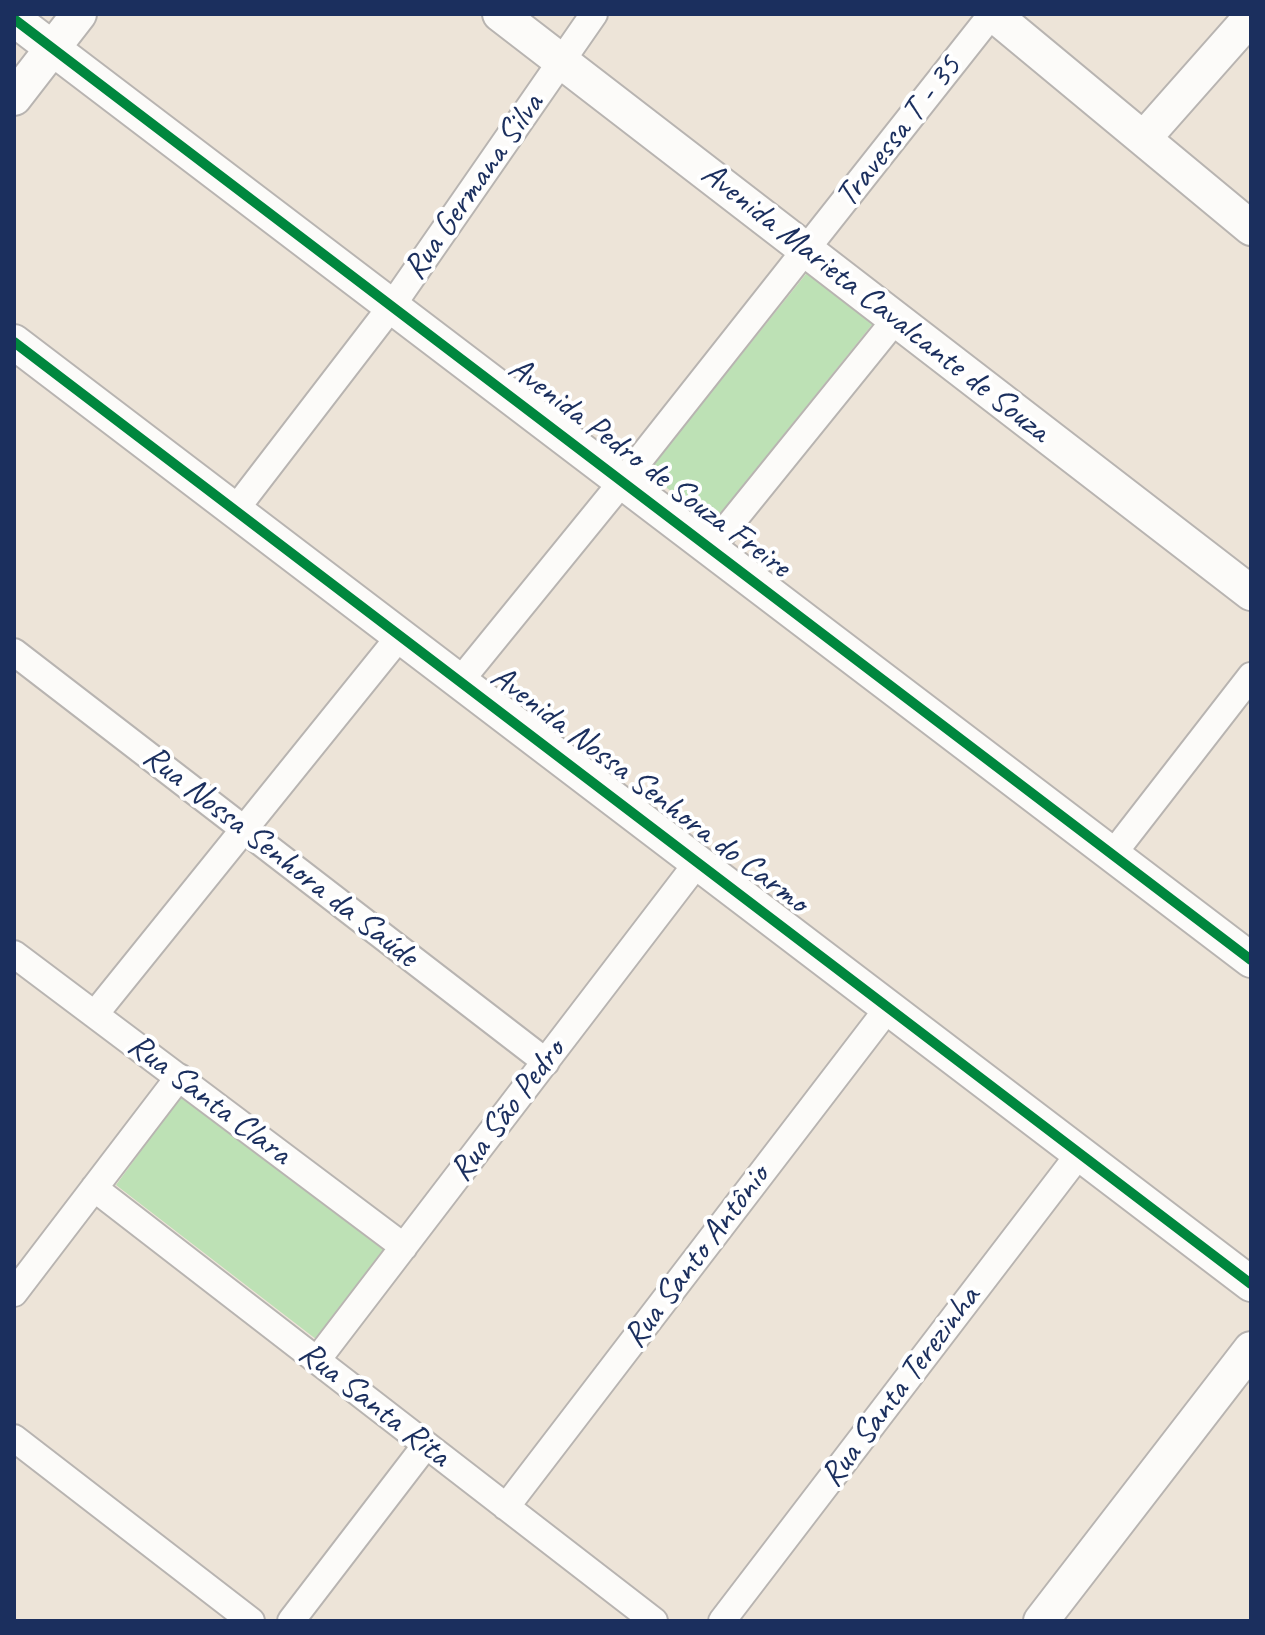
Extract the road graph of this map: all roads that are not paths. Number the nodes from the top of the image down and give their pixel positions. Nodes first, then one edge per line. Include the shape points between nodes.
1 (79, 14) edge
2 (500, 14) edge
3 (594, 14) edge
4 (993, 14) edge
5 (1251, 17) edge
6 (14, 19) edge
7 (52, 49) junction
8 (561, 61) junction
9 (14, 98) edge
10 (1144, 138) junction
11 (1251, 228) edge
12 (806, 250) junction
13 (391, 307) junction
14 (896, 319) junction
15 (14, 342) edge
16 (622, 482) junction
17 (235, 510) junction
18 (710, 549) junction
19 (1251, 593) edge
20 (400, 636) junction
21 (14, 652) edge
22 (1251, 676) edge
23 (460, 681) junction
24 (244, 829) junction
25 (1112, 855) junction
26 (698, 862) junction
27 (14, 954) edge
28 (1251, 960) edge
29 (889, 1007) junction
30 (95, 1014) junction
31 (546, 1062) junction
32 (179, 1077) junction
33 (1080, 1153) junction
34 (94, 1188) junction
35 (404, 1247) junction
36 (1251, 1284) edge
37 (14, 1293) edge
38 (1251, 1349) edge
39 (317, 1360) junction
40 (14, 1438) edge
41 (426, 1445) junction
42 (506, 1507) junction
43 (251, 1621) edge
44 (291, 1621) edge
45 (654, 1621) edge
46 (722, 1621) edge
47 (1041, 1621) edge

1 - 7 street
2 - 8 street, Avenida Marieta Cavalcante de Souza
3 - 8 street, Rua Germana Silva
4 - 10 street
4 - 12 street, Travessa T - 35
5 - 10 street
6 - 7 street, Avenida Pedro de Souza Freire
7 - 9 street
7 - 13 street, Avenida Pedro de Souza Freire
8 - 12 street, Avenida Marieta Cavalcante de Souza
8 - 13 street, Rua Germana Silva
10 - 11 street
12 - 14 street, Avenida Marieta Cavalcante de Souza
12 - 16 street, Travessa T - 35
13 - 16 street, Avenida Pedro de Souza Freire
13 - 17 street, Rua Germana Silva
14 - 18 street
14 - 19 street, Avenida Marieta Cavalcante de Souza
15 - 17 street, Avenida Nossa Senhora do Carmo
16 - 18 street, Avenida Pedro de Souza Freire
16 - 23 street, Travessa T - 35
17 - 20 street, Avenida Nossa Senhora do Carmo
18 - 25 street, Avenida Pedro de Souza Freire
20 - 23 street, Avenida Nossa Senhora do Carmo
20 - 24 street
21 - 24 street, Rua Nossa Senhora da Saúde
22 - 25 street
23 - 26 street, Avenida Nossa Senhora do Carmo
24 - 30 street
24 - 31 street, Rua Nossa Senhora da Saúde
25 - 28 street, Avenida Pedro de Souza Freire
26 - 29 street, Avenida Nossa Senhora do Carmo
26 - 31 street, Rua São Pedro
27 - 30 street, Rua Santa Clara
29 - 33 street, Avenida Nossa Senhora do Carmo
29 - 42 street, Rua Santo Antônio
30 - 32 street, Rua Santa Clara
31 - 35 street, Rua São Pedro
32 - 34 street
32 - 35 street, Rua Santa Clara
33 - 36 street, Avenida Nossa Senhora do Carmo
33 - 46 street, Rua Santa Terezinha
34 - 37 street
34 - 39 street, Rua Santa Rita
35 - 39 street, Rua São Pedro
38 - 47 street
39 - 41 street, Rua Santa Rita
40 - 43 street
41 - 42 street, Rua Santa Rita
41 - 44 street
42 - 45 street, Rua Santa Rita

